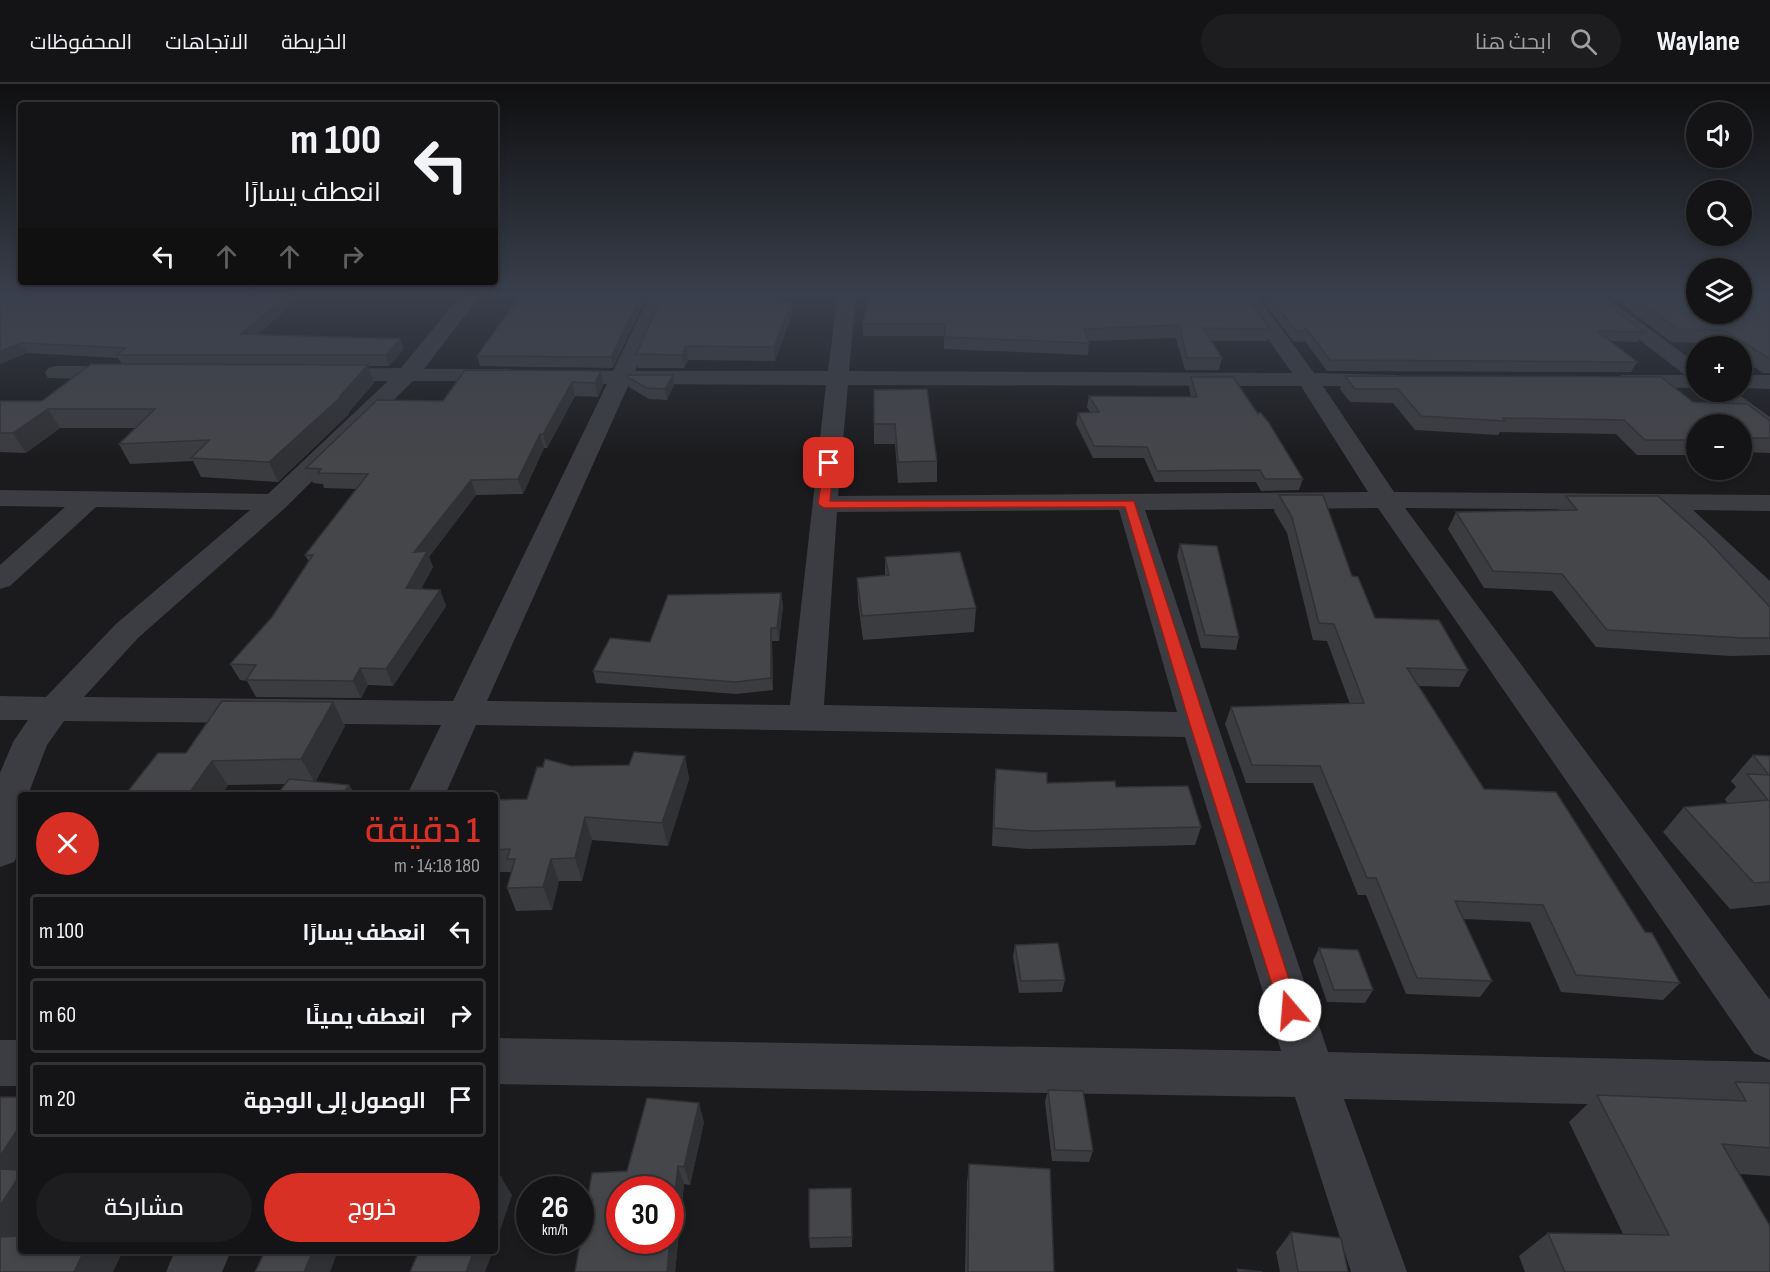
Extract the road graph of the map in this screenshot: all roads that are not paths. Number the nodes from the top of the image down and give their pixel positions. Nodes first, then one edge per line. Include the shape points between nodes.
1 (429, 348) edge
2 (634, 348) edge
3 (842, 348) edge
4 (1285, 348) edge
5 (1663, 348) edge
6 (1686, 366) edge
7 (138, 373) edge
8 (56, 374) dead end
9 (301, 374) edge
10 (408, 374) junction
11 (620, 378) junction
12 (839, 379) junction
13 (1308, 380) junction
14 (1414, 381) edge
15 (1602, 382) edge
16 (1686, 382) edge
17 (1752, 382) edge
18 (1770, 382) edge
19 (1735, 402) edge
20 (1770, 428) edge
21 (0, 498) edge
22 (90, 499) junction
23 (1386, 500) junction
24 (276, 502) junction
25 (1130, 503) junction
26 (1670, 503) junction
27 (1770, 503) edge
28 (824, 504) junction
29 (0, 580) edge
30 (1770, 597) edge
31 (0, 708) edge
32 (54, 709) junction
33 (463, 714) junction
34 (806, 717) junction
35 (1197, 725) junction
36 (427, 792) edge
37 (0, 851) edge
38 (1770, 1038) edge
39 (498, 1061) edge
40 (0, 1063) edge
41 (18, 1063) edge
42 (1311, 1076) junction
43 (1770, 1084) edge
44 (203, 1254) edge
45 (194, 1272) edge
46 (1379, 1272) edge

1 - 10 street
2 - 11 street
3 - 12 street
4 - 13 street
5 - 6 street
7 - 8 street
9 - 10 street
10 - 11 street
10 - 24 street
11 - 12 street
11 - 33 street
12 - 13 street
12 - 28 street
13 - 14 street
13 - 23 street
15 - 16 street
17 - 18 street
19 - 20 street
21 - 22 street
22 - 24 street
22 - 29 street
23 - 25 street
23 - 26 street
23 - 38 street
24 - 32 street via 127,631
25 - 28 street
25 - 35 street
26 - 27 street
26 - 30 street
28 - 34 street
31 - 32 street
32 - 33 street
32 - 37 street via 31,742 4,807
33 - 34 street
33 - 36 street
34 - 35 street
35 - 42 street
39 - 42 street
40 - 41 street
42 - 43 street
42 - 46 street
44 - 45 street

